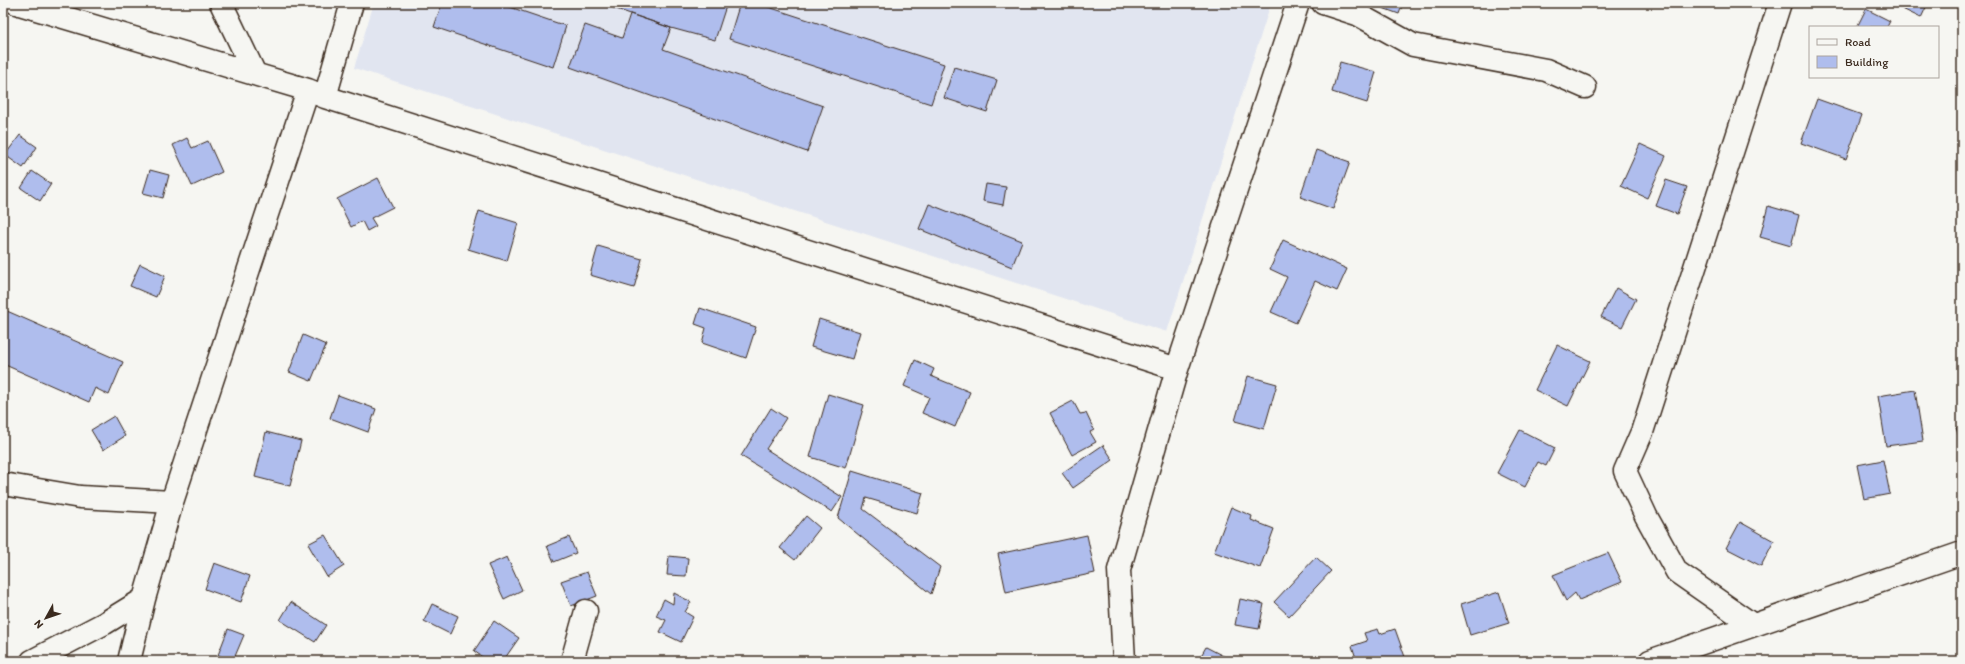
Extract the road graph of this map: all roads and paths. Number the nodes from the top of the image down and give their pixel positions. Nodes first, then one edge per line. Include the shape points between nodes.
1 (16, 3) edge
2 (221, 3) edge
3 (352, 3) edge
4 (1298, 3) edge
5 (1323, 3) edge
6 (1780, 3) edge
7 (255, 74) junction
8 (1586, 87) dead end
9 (316, 94) junction
10 (1177, 369) junction
11 (3, 484) edge
12 (172, 502) junction
13 (1962, 553) edge
14 (144, 599) junction
15 (586, 611) dead end
16 (1753, 625) junction
17 (32, 661) edge
18 (129, 661) edge
19 (572, 661) edge
20 (1124, 661) edge
21 (1650, 661) edge

1 - 7 street
2 - 7 street
3 - 9 street
4 - 10 street
5 - 8 street via 1357,14 1413,45 1546,70
6 - 16 street via 1642,432 1625,471 1677,572
7 - 9 street
9 - 10 street
9 - 12 street
10 - 20 street via 1119,570
11 - 12 street via 80,497
12 - 14 street
13 - 16 street
14 - 17 street via 105,623
14 - 18 street
15 - 19 street
16 - 21 street

